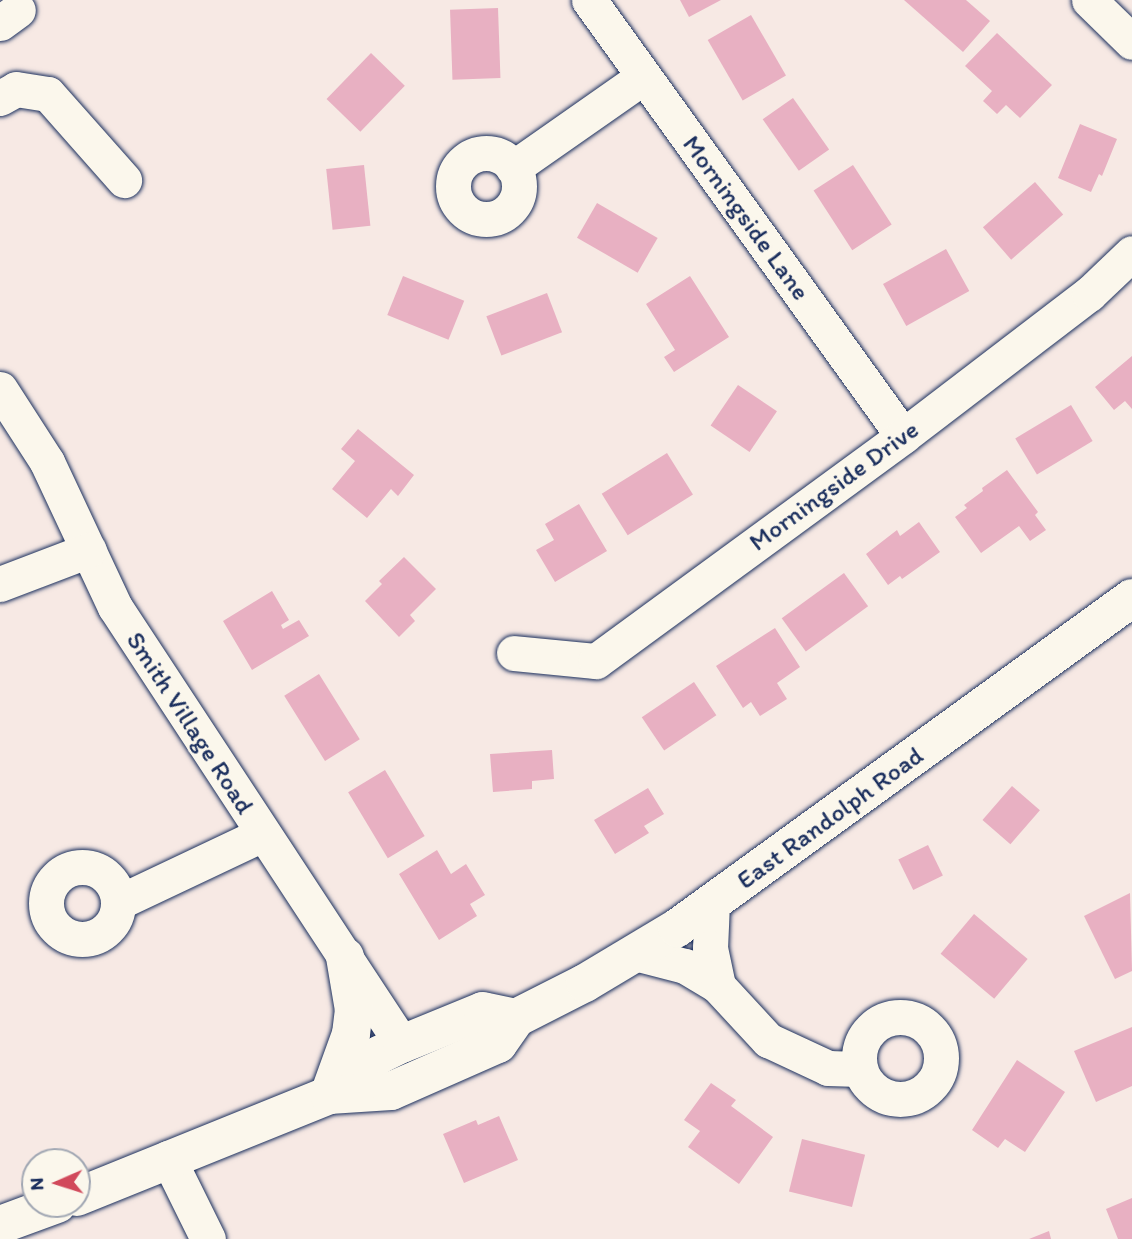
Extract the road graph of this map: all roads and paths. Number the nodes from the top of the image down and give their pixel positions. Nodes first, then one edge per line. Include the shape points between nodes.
1 (589, 0) edge
2 (1089, 0) edge
3 (1132, 42) edge
4 (643, 77) junction
5 (0, 99) edge
6 (513, 168) dead end
7 (124, 180) dead end
8 (1132, 253) edge
9 (0, 389) edge
10 (903, 436) junction
11 (89, 550) junction
12 (0, 584) edge
13 (1132, 598) edge
14 (514, 653) dead end
15 (263, 834) junction
16 (119, 902) dead end
17 (712, 903) junction
18 (635, 953) junction
19 (345, 957) junction
20 (718, 986) junction
21 (516, 1018) junction
22 (402, 1044) junction
23 (859, 1069) dead end
24 (329, 1095) junction
25 (168, 1158) junction
26 (91, 1191) edge
27 (21, 1217) edge
28 (0, 1225) edge
29 (208, 1239) edge

1 - 4 street, Morningside Lane
2 - 3 street
4 - 6 street
4 - 10 street, Morningside Lane
5 - 7 street via 16,89 48,94
8 - 10 street, Morningside Drive via 1089,294
9 - 11 street, Smith Village Road via 47,463
10 - 14 street, Morningside Drive via 596,661
11 - 12 street
11 - 15 street, Smith Village Road via 115,607
13 - 17 main road, East Randolph Road
15 - 16 street
15 - 19 street, Smith Village Road
17 - 18 main road, East Randolph Road
17 - 20 street via 710,948
18 - 20 street via 685,965
18 - 21 main road, East Randolph Road
19 - 22 street, Smith Village Road
19 - 24 main road via 354,1010 351,1034
20 - 23 street via 768,1041 828,1068
21 - 22 main road, East Randolph Road via 482,1011
21 - 24 main road, East Randolph Road via 499,1044 391,1091
22 - 24 main road, East Randolph Road via 379,1055
24 - 25 main road, East Randolph Road
25 - 26 main road, East Randolph Road
25 - 29 street
27 - 28 main road

